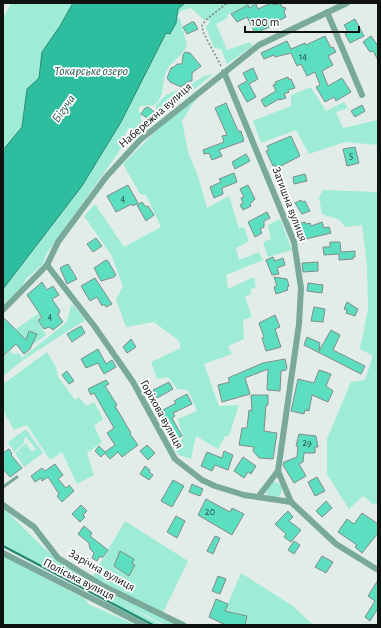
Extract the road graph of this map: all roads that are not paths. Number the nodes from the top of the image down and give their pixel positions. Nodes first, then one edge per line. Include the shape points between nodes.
1 (348, 3) edge
2 (327, 12) junction
3 (224, 72) junction
4 (362, 95) dead end
5 (47, 264) junction
6 (3, 310) edge
7 (278, 471) junction
8 (17, 477) dead end
9 (3, 487) edge
10 (258, 498) junction
11 (291, 502) junction
12 (3, 505) edge
13 (3, 553) edge
14 (378, 570) edge
15 (144, 625) edge
16 (183, 625) edge

1 - 2 street, Набережна вулиця
2 - 3 street, Набережна вулиця via 259,45
2 - 4 street
3 - 5 street, Набережна вулиця via 157,125 121,159 58,242
3 - 7 street, Затишна вулиця via 296,250 300,288 299,324
5 - 6 street, Набережна вулиця
5 - 10 street, Горіхова вулиця via 132,382 175,459 202,480 244,496
7 - 10 street, Затишна вулиця
7 - 11 street
8 - 9 lane
10 - 11 street, Горіхова вулиця
11 - 14 street via 336,544
12 - 16 street, Зарічна вулиця via 34,527 58,558 103,586
13 - 15 street, Поліська вулиця

